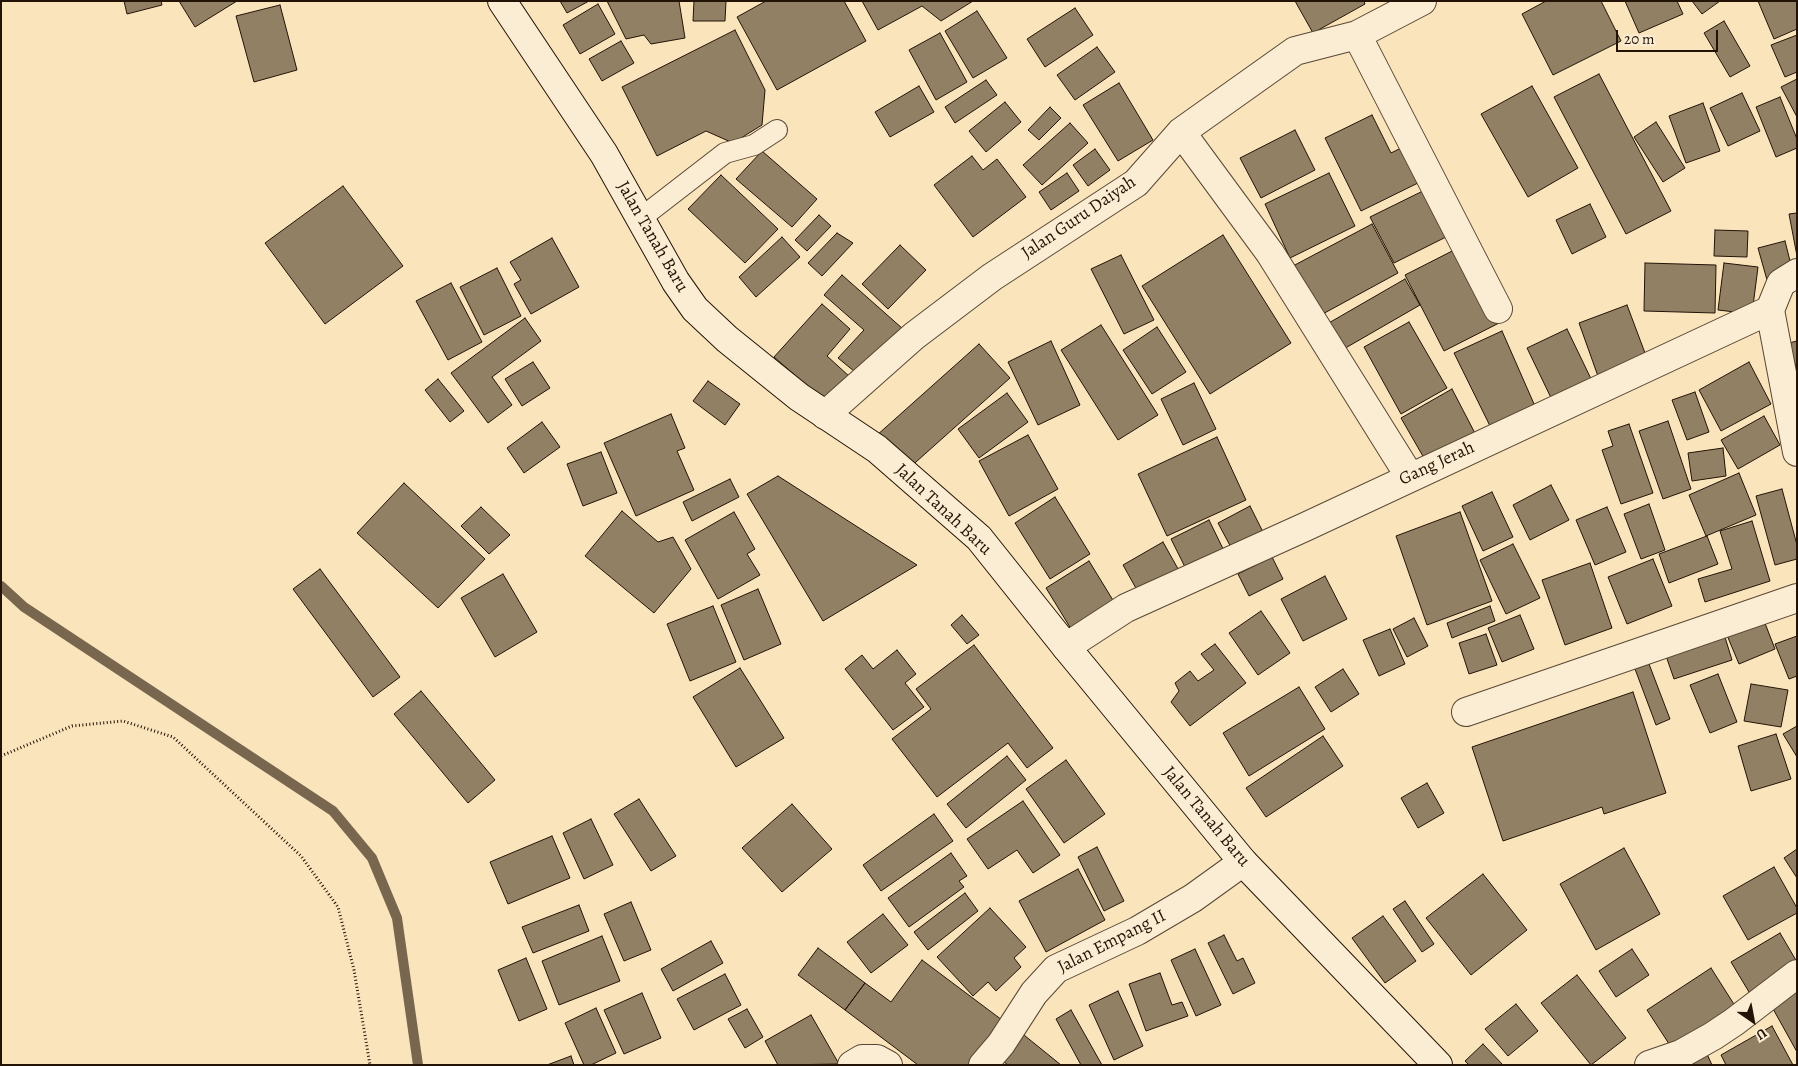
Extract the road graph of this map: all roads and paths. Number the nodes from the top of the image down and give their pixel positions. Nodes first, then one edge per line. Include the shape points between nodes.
1 (502, 1) edge
2 (1422, 1) edge
3 (1357, 35) junction
4 (777, 130) dead end
5 (1181, 132) junction
6 (641, 218) junction
7 (1797, 273) edge
8 (1498, 309) dead end
9 (1770, 310) junction
10 (825, 415) junction
11 (1797, 452) edge
12 (1410, 477) junction
13 (1797, 598) edge
14 (1066, 647) junction
15 (1466, 712) dead end
16 (1, 756) edge
17 (1237, 867) junction
18 (1797, 974) edge
19 (370, 1065) edge
20 (852, 1065) edge
21 (888, 1065) edge
22 (983, 1065) edge
23 (1438, 1065) edge
24 (1649, 1065) edge

1 - 6 street, Jalan Tanah Baru via 604,154
2 - 3 street, Jalan Guru Daiyah
3 - 5 street, Jalan Guru Daiyah via 1295,51
3 - 8 street
4 - 6 lane via 754,145 725,153
5 - 10 street, Jalan Guru Daiyah via 1136,183 992,276 914,336
5 - 12 street via 1270,253
6 - 10 street, Jalan Tanah Baru via 676,282 695,309 726,339
7 - 9 street via 1781,283
9 - 11 street
9 - 12 street, Gang Jerah
10 - 14 street, Jalan Tanah Baru via 877,450 980,538
12 - 14 street, Gang Jerah via 1126,608
13 - 15 street
14 - 17 street, Jalan Tanah Baru
16 - 19 path via 72,726 123,721 173,737 301,856 338,907 354,970
17 - 22 street, Jalan Empang II via 1137,931 1056,969 1034,993 1001,1044
17 - 23 street, Jalan Tanah Baru
18 - 24 street via 1713,1036 1681,1054
20 - 21 street via 862,1059 877,1059

